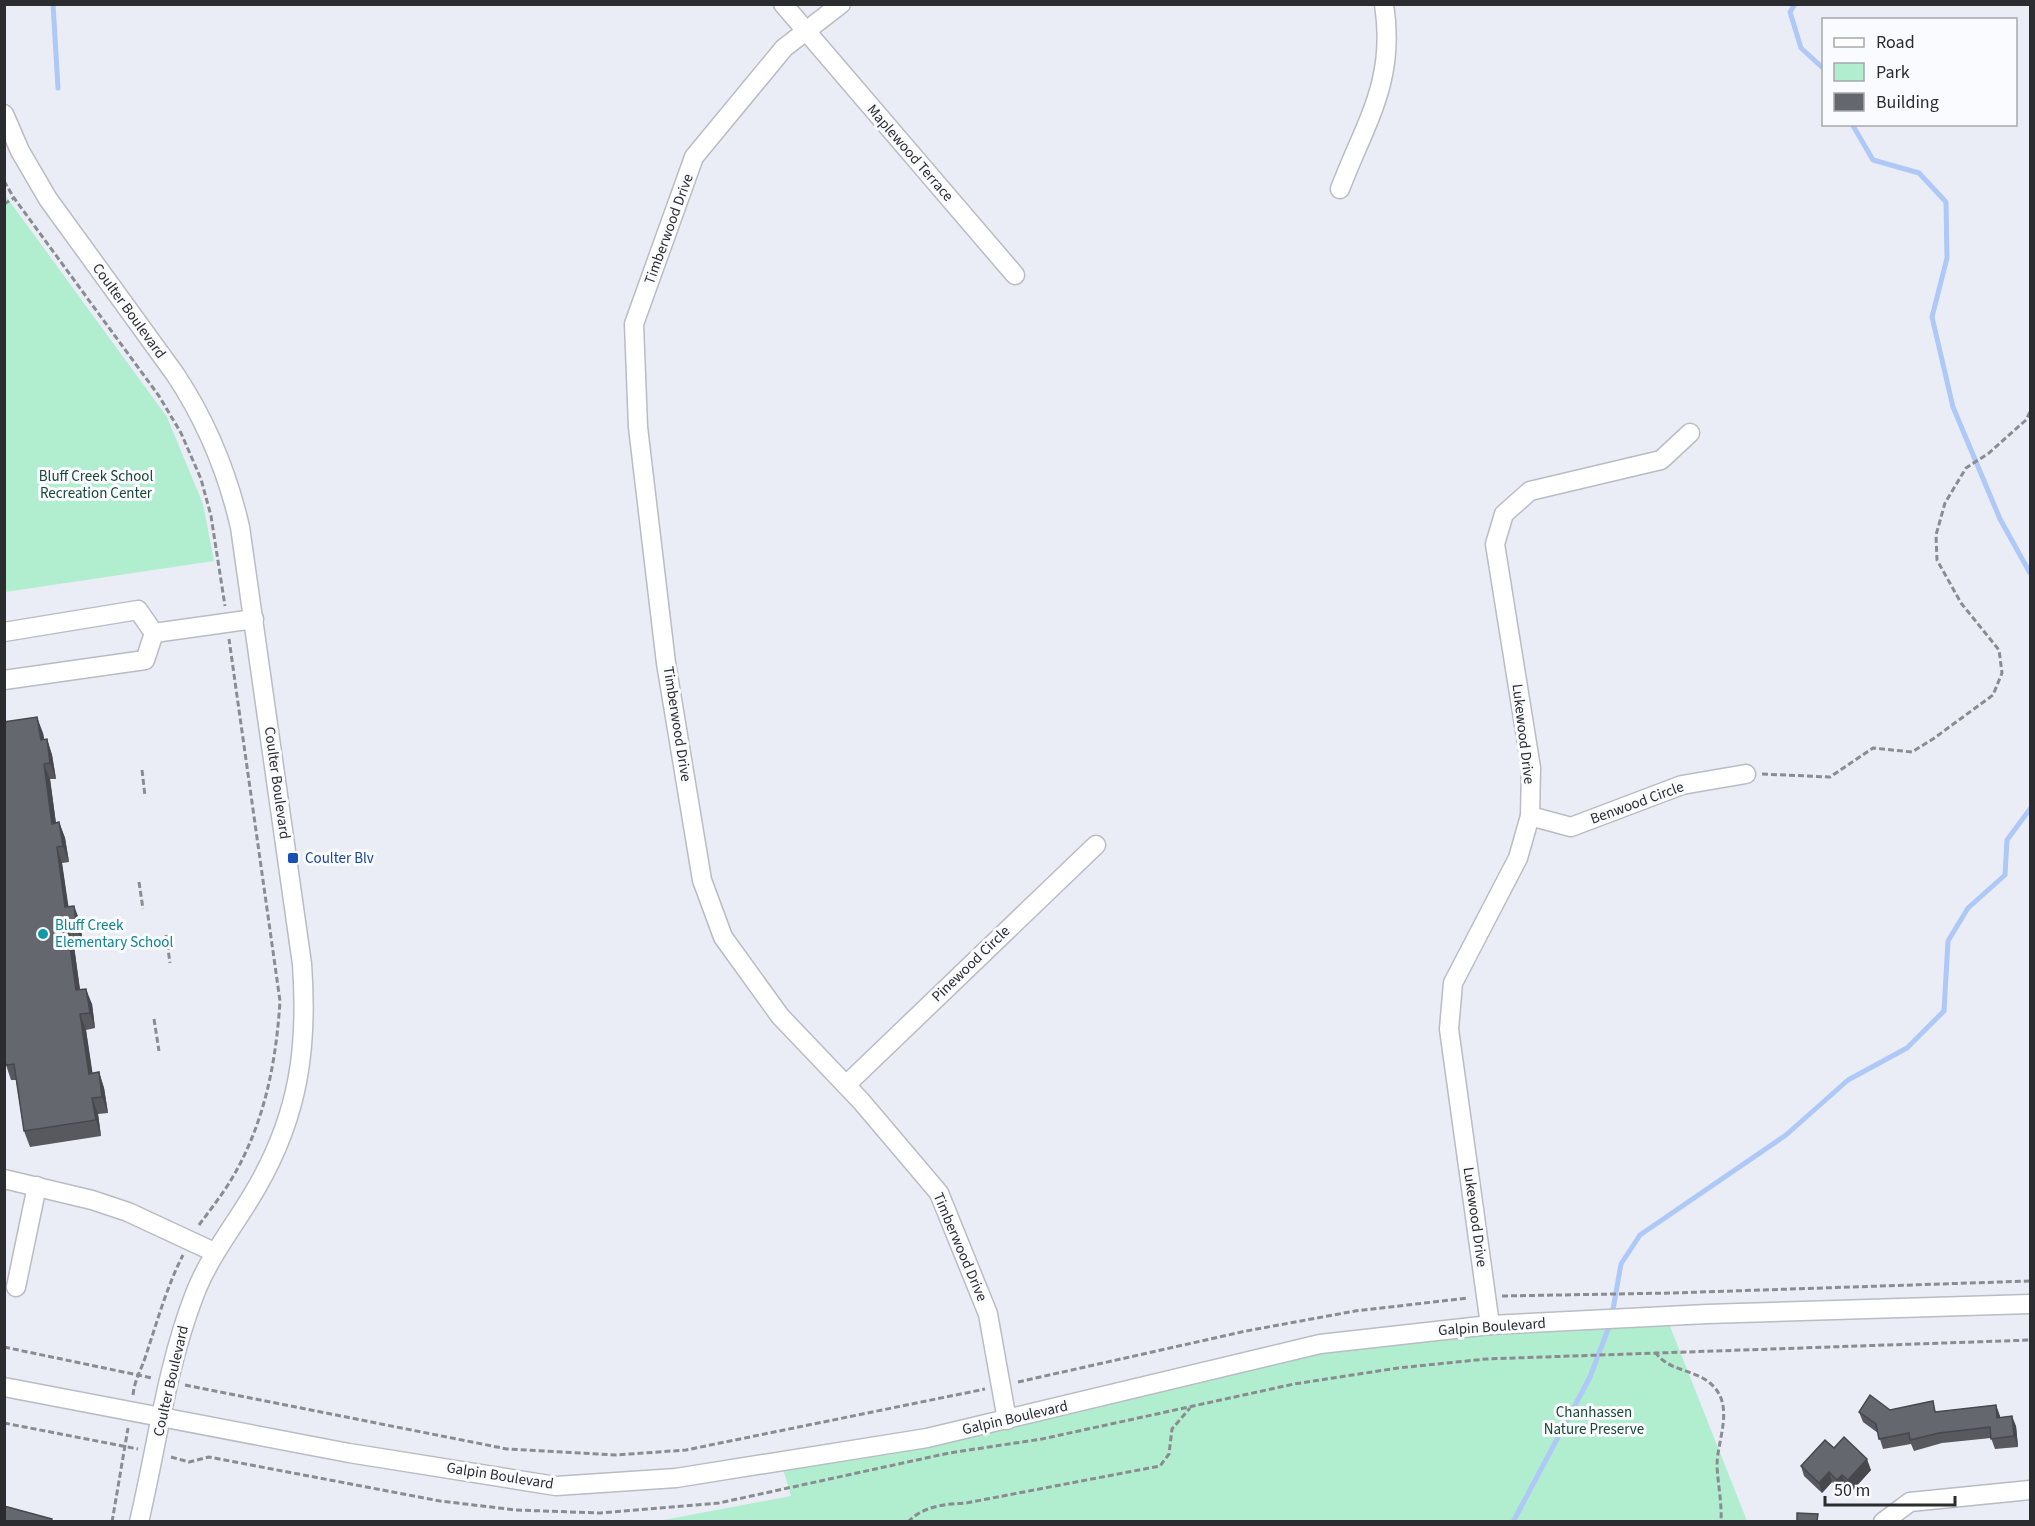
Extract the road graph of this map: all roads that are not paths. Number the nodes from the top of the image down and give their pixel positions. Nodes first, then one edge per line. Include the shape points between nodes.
1 (783, 4) edge
2 (841, 4) edge
3 (1384, 4) edge
4 (806, 32) junction
5 (4, 114) edge
6 (1340, 189) dead end
7 (1015, 275) dead end
8 (1690, 433) dead end
9 (254, 619) junction
10 (4, 632) edge
11 (154, 633) junction
12 (4, 680) edge
13 (1746, 774) road end
14 (1530, 816) junction
15 (1096, 845) dead end
16 (846, 1085) junction
17 (4, 1179) edge
18 (37, 1186) junction
19 (214, 1252) junction
20 (16, 1287) dead end
21 (2031, 1304) edge
22 (1490, 1325) junction
23 (4, 1387) edge
24 (162, 1418) junction
25 (1007, 1420) junction
26 (2031, 1490) edge
27 (139, 1521) edge
28 (1883, 1521) edge

1 - 4 street, Maplewood Terrace
2 - 4 street, Timberwood Drive
3 - 6 street via 1388,53 1380,93
4 - 7 street, Maplewood Terrace
4 - 16 street, Timberwood Drive via 784,48 694,157 634,324 638,427 666,663 702,880 723,937 780,1016
5 - 9 street, Coulter Boulevard via 48,199 196,405 233,497
8 - 14 street, Lukewood Drive via 1661,460 1530,491 1503,514 1495,544 1531,768
9 - 11 street
9 - 19 street, Coulter Boulevard via 306,1009 290,1114 278,1147
10 - 11 street via 138,610
11 - 12 street via 146,660
13 - 14 street, Benwood Circle via 1682,785 1570,827
14 - 22 street, Lukewood Drive via 1518,858 1453,983 1449,1029
15 - 16 street, Pinewood Circle
16 - 25 street, Timberwood Drive via 939,1193 988,1314
17 - 18 street
18 - 19 street via 128,1212
18 - 20 street
19 - 24 street, Coulter Boulevard via 182,1329
21 - 22 street, Galpin Boulevard
22 - 25 street, Galpin Boulevard via 1320,1344
23 - 24 street, Galpin Boulevard
24 - 25 street, Galpin Boulevard via 349,1453 556,1485 676,1478 927,1438
24 - 27 street, Coulter Boulevard
26 - 28 street via 1910,1502

